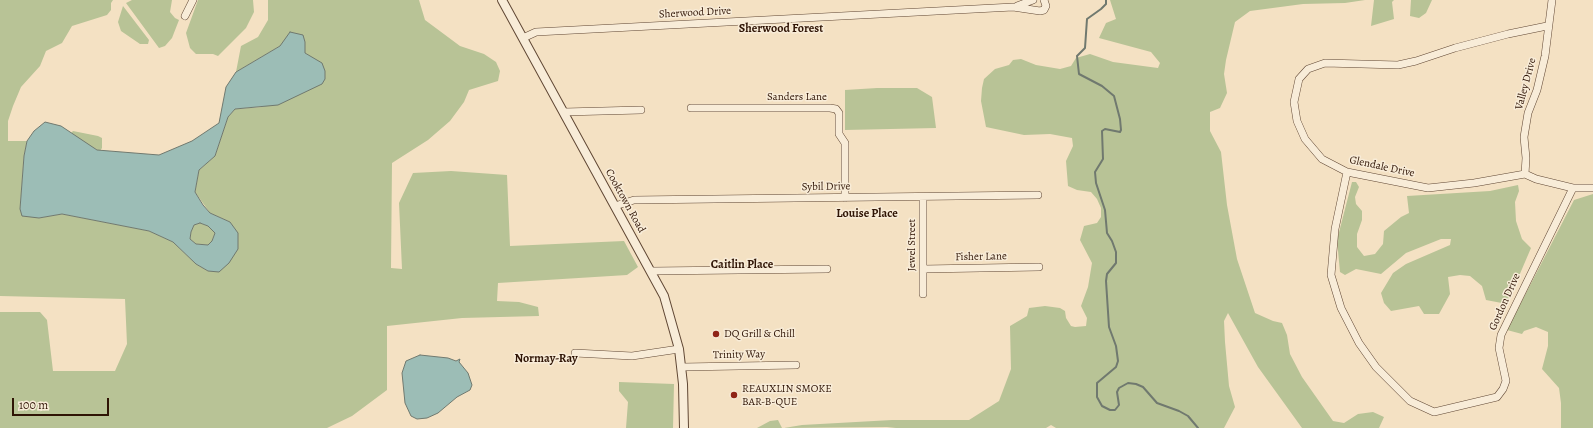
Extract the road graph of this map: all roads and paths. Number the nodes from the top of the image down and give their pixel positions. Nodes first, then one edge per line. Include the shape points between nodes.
1 (193, 0) edge
2 (502, 0) edge
3 (1033, 0) edge
4 (1044, 0) edge
5 (1552, 0) edge
6 (1013, 7) junction
7 (185, 16) dead end
8 (1547, 26) junction
9 (523, 38) junction
10 (691, 108) dead end
11 (641, 110) dead end
12 (564, 112) junction
13 (1346, 172) junction
14 (1525, 174) junction
15 (1573, 188) junction
16 (1593, 188) edge
17 (1038, 196) dead end
18 (923, 197) junction
19 (845, 198) junction
20 (615, 206) junction
21 (1039, 267) dead end
22 (827, 269) dead end
23 (923, 269) junction
24 (651, 271) junction
25 (923, 294) dead end
26 (679, 349) junction
27 (575, 353) dead end
28 (796, 365) dead end
29 (682, 367) junction
30 (684, 428) edge

1 - 7 street
2 - 9 street, Cooktown Road
3 - 6 street, Sherwood Drive
4 - 6 street, Sherwood Drive via 1044,10
5 - 8 street, Valley Drive
6 - 9 street, Sherwood Drive via 536,32
8 - 13 street, Glendale Drive via 1508,34 1398,65 1325,63 1308,70 1298,79 1294,102 1297,121 1305,139 1322,159
8 - 14 street, Valley Drive via 1545,56 1537,90 1528,113 1524,137
9 - 12 street, Cooktown Road
10 - 19 street, Sanders Lane via 836,109 839,113 839,134 845,143
11 - 12 street
12 - 20 street, Cooktown Road
13 - 14 street, Glendale Drive via 1428,188
13 - 15 street, Gordon Drive via 1335,229 1331,275 1341,308 1359,343 1376,367 1410,401 1434,412 1497,397 1503,389 1506,381 1499,348 1501,335
14 - 15 street
15 - 16 street
17 - 18 street, Sybil Drive
18 - 19 street, Sybil Drive
18 - 23 street, Jewel Street
19 - 20 street, Sybil Drive via 634,200
20 - 24 street, Cooktown Road
21 - 23 street, Fisher Lane
22 - 24 street
23 - 25 street, Jewel Street
24 - 26 street, Cooktown Road via 670,312
26 - 27 street via 632,356
26 - 29 street, Cooktown Road
28 - 29 street, Trinity Way
29 - 30 street, Cooktown Road

